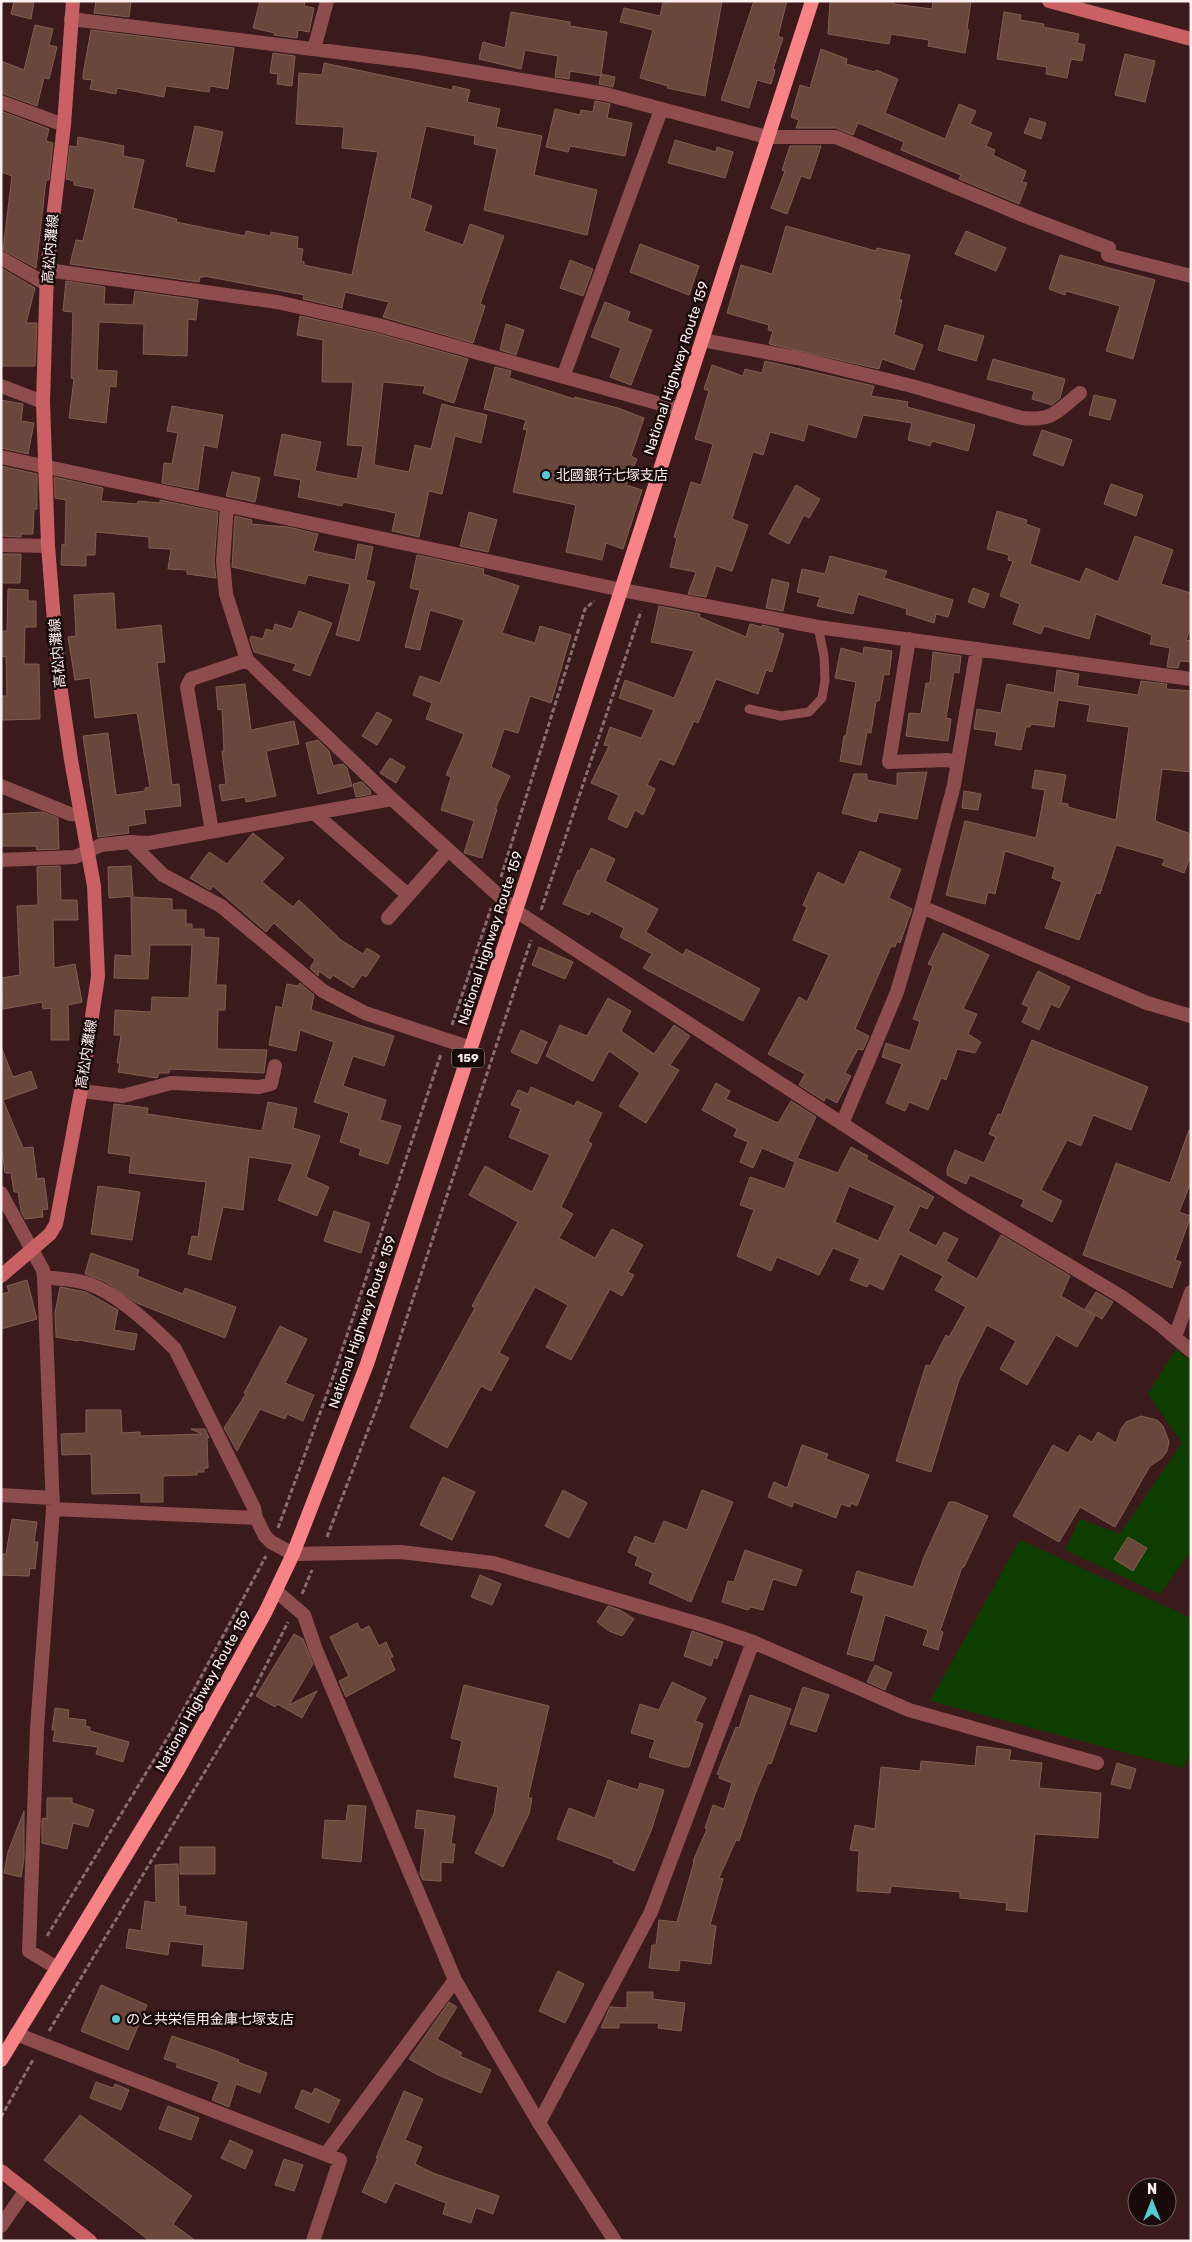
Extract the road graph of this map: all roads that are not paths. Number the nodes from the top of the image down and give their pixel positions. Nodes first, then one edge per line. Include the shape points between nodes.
1 (73, 1) edge
2 (327, 1) edge
3 (812, 1) edge
4 (1049, 1) edge
5 (72, 19) junction
6 (1191, 39) edge
7 (314, 49) junction
8 (1, 102) edge
9 (661, 110) junction
10 (64, 125) junction
11 (767, 137) junction
12 (1, 258) edge
13 (46, 270) junction
14 (1191, 276) edge
15 (46, 284) junction
16 (702, 340) junction
17 (563, 378) junction
18 (1, 386) edge
19 (1080, 393) dead end
20 (43, 402) junction
21 (679, 409) junction
22 (1, 457) edge
23 (47, 467) junction
24 (227, 506) junction
25 (1, 545) edge
26 (48, 546) junction
27 (622, 590) junction
28 (818, 627) junction
29 (909, 639) junction
30 (977, 649) junction
31 (247, 660) junction
32 (1191, 679) edge
33 (749, 709) dead end
34 (958, 762) junction
35 (1, 786) edge
36 (392, 799) junction
37 (314, 813) junction
38 (81, 815) junction
39 (212, 831) junction
40 (130, 842) junction
41 (150, 843) junction
42 (88, 850) junction
43 (448, 850) junction
44 (1, 860) edge
45 (163, 875) junction
46 (408, 895) junction
47 (922, 907) junction
48 (516, 911) junction
49 (388, 918) dead end
50 (1191, 1016) edge
51 (471, 1048) junction
52 (275, 1066) dead end
53 (81, 1091) junction
54 (842, 1124) junction
55 (1, 1193) edge
56 (32, 1250) junction
57 (1, 1276) edge
58 (44, 1277) junction
59 (1191, 1292) edge
60 (1175, 1336) junction
61 (1191, 1351) edge
62 (1, 1495) edge
63 (53, 1503) junction
64 (256, 1518) junction
65 (293, 1554) junction
66 (276, 1591) junction
67 (753, 1642) junction
68 (1097, 1762) dead end
69 (57, 1968) junction
70 (455, 1980) junction
71 (16, 2034) junction
72 (1, 2060) edge
73 (539, 2123) junction
74 (326, 2154) junction
75 (1, 2171) edge
76 (26, 2190) junction
77 (1, 2226) edge
78 (90, 2241) edge
79 (313, 2241) edge
80 (615, 2241) edge

1 - 5 main road, 高松内灘線
2 - 7 street
3 - 11 highway, National Highway Route 159 / 159
4 - 6 main road
5 - 7 street
5 - 10 main road, 高松内灘線
7 - 9 street via 417,62 605,94
8 - 10 street
9 - 11 street
9 - 17 street
10 - 13 main road, 高松内灘線
11 - 14 street via 836,137 1109,248 1108,255
11 - 16 highway, National Highway Route 159 / 159
12 - 15 street
13 - 15 main road, 高松内灘線
13 - 17 street via 277,302 378,325
15 - 20 main road, 高松内灘線
16 - 19 street via 902,383 1022,418 1038,420 1054,415
16 - 21 highway, National Highway Route 159 / 159
17 - 21 street
18 - 20 street
20 - 23 main road, 高松内灘線
21 - 27 highway, National Highway Route 159 / 159
22 - 23 street
23 - 24 street
23 - 26 main road, 高松内灘線
24 - 27 street
24 - 31 street via 223,562 226,594
25 - 26 street
26 - 38 main road, 高松内灘線 via 58,671
27 - 28 street
27 - 48 highway, National Highway Route 159 / 159
28 - 29 street
28 - 33 lane via 826,680 822,698 809,712 781,716
29 - 30 street
29 - 34 street via 889,762
30 - 32 street
30 - 34 street
31 - 36 street
31 - 39 street via 191,679 187,687
34 - 47 street
35 - 38 street via 70,814
36 - 37 street
36 - 43 street
37 - 39 street
37 - 46 street
38 - 42 main road, 高松内灘線
39 - 41 street
40 - 41 street
40 - 42 street
40 - 45 street
41 - 45 street
42 - 44 street via 75,857
42 - 53 main road, 高松内灘線 via 94,886 98,976
43 - 46 street
43 - 48 street
45 - 51 street via 221,906 323,991 365,1013
46 - 49 street
47 - 50 street via 1147,1003
47 - 54 street via 897,992
48 - 51 highway, National Highway Route 159 / 159
48 - 54 street
51 - 65 highway, National Highway Route 159 / 159 via 367,1364
52 - 53 street via 270,1084 259,1087 171,1083 124,1096
53 - 56 main road, 高松内灘線 via 56,1224
54 - 60 street via 961,1201 1122,1297
55 - 56 street
56 - 57 main road, 高松内灘線
56 - 58 street
58 - 63 street
58 - 64 street via 88,1283 105,1290 159,1332 175,1349 254,1508
59 - 60 street
60 - 61 street
62 - 63 street
63 - 64 street
63 - 69 street via 37,1729 29,1951
64 - 65 street via 271,1542
65 - 66 highway, National Highway Route 159 / 159
65 - 67 street via 401,1552 493,1563
66 - 69 highway, National Highway Route 159 / 159 via 178,1770
66 - 70 street via 304,1615
67 - 68 street via 909,1710
67 - 73 street via 651,1912
69 - 71 highway, National Highway Route 159 / 159
70 - 73 street
70 - 74 street
71 - 72 highway, National Highway Route 159 / 159
71 - 74 street
73 - 80 street
74 - 79 street via 340,2160
75 - 76 main road
76 - 77 street
76 - 78 main road

